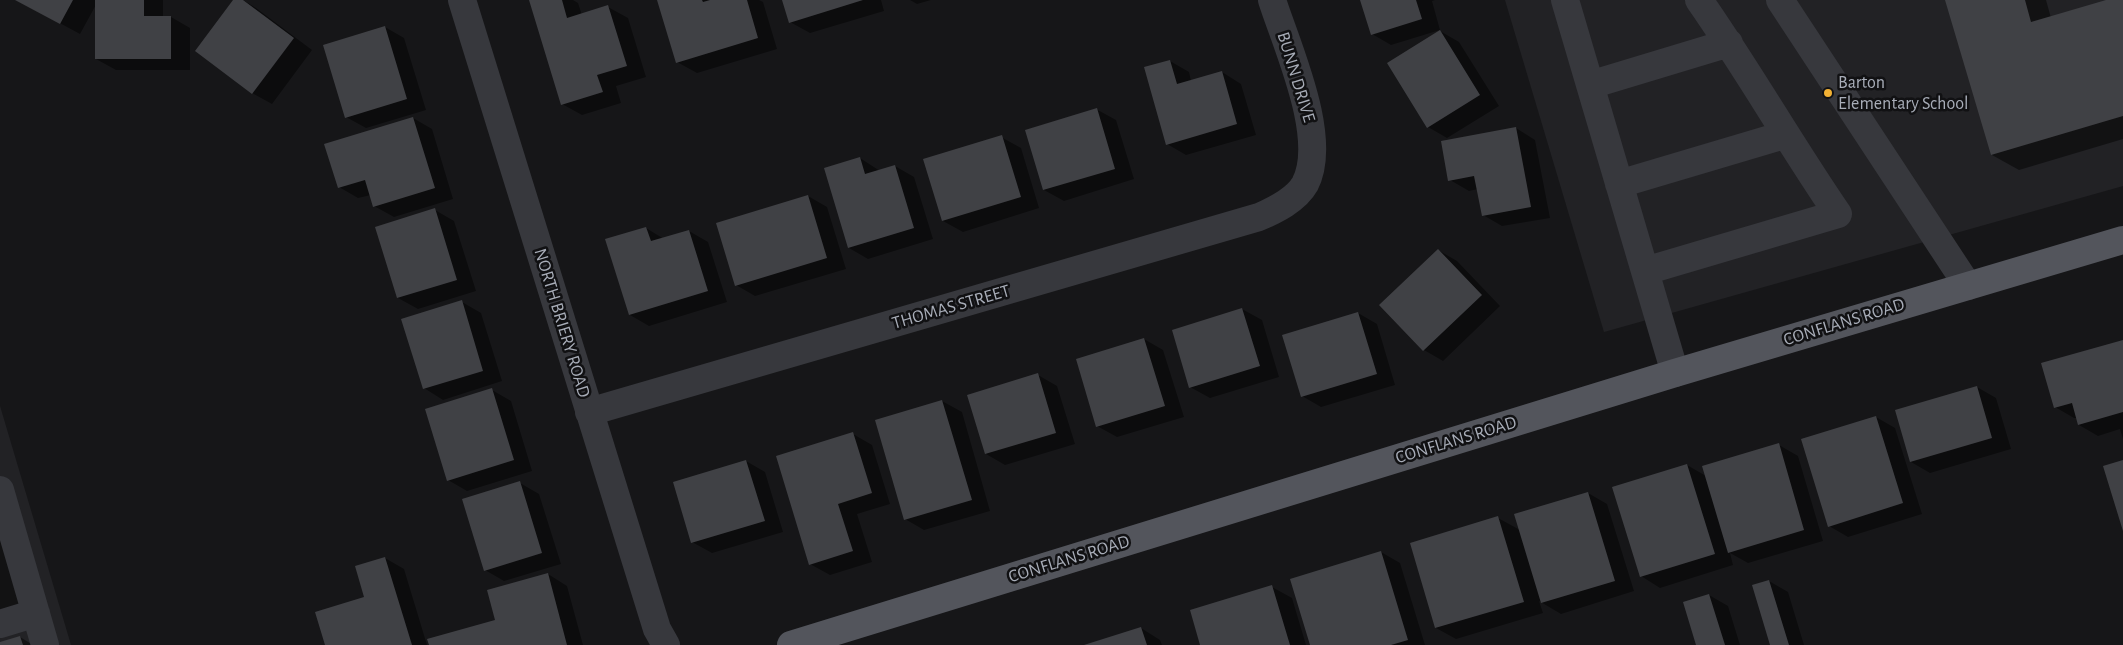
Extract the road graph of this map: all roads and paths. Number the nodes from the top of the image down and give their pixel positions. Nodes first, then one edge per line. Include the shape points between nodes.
1 (462, 0) edge
2 (1272, 0) edge
3 (1565, 0) edge
4 (1699, 0) edge
5 (1780, 0) edge
6 (1729, 43) junction
7 (1590, 85) junction
8 (1784, 134) junction
9 (1619, 184) junction
10 (1305, 185) joint
11 (2123, 240) edge
12 (1645, 271) junction
13 (1968, 286) junction
14 (1676, 372) junction
15 (589, 412) junction
16 (0, 490) edge
17 (36, 613) junction
18 (0, 624) edge
19 (45, 645) edge
20 (666, 645) edge
21 (791, 645) edge

1 - 15 street, NORTH BRIERY ROAD
2 - 10 street, BUNN DRIVE via 1309,113 1313,137 1310,172
3 - 7 street
4 - 6 street
5 - 13 street
6 - 7 street
6 - 8 street
7 - 9 street
8 - 9 street
8 - 12 street via 1838,214
9 - 12 street
10 - 15 street, THOMAS STREET via 1280,207 1260,218
11 - 13 main road, CONFLANS ROAD
12 - 14 street
13 - 14 main road, CONFLANS ROAD
14 - 21 main road, CONFLANS ROAD
15 - 20 street, NORTH BRIERY ROAD via 657,629
16 - 17 street
17 - 18 street
17 - 19 street

